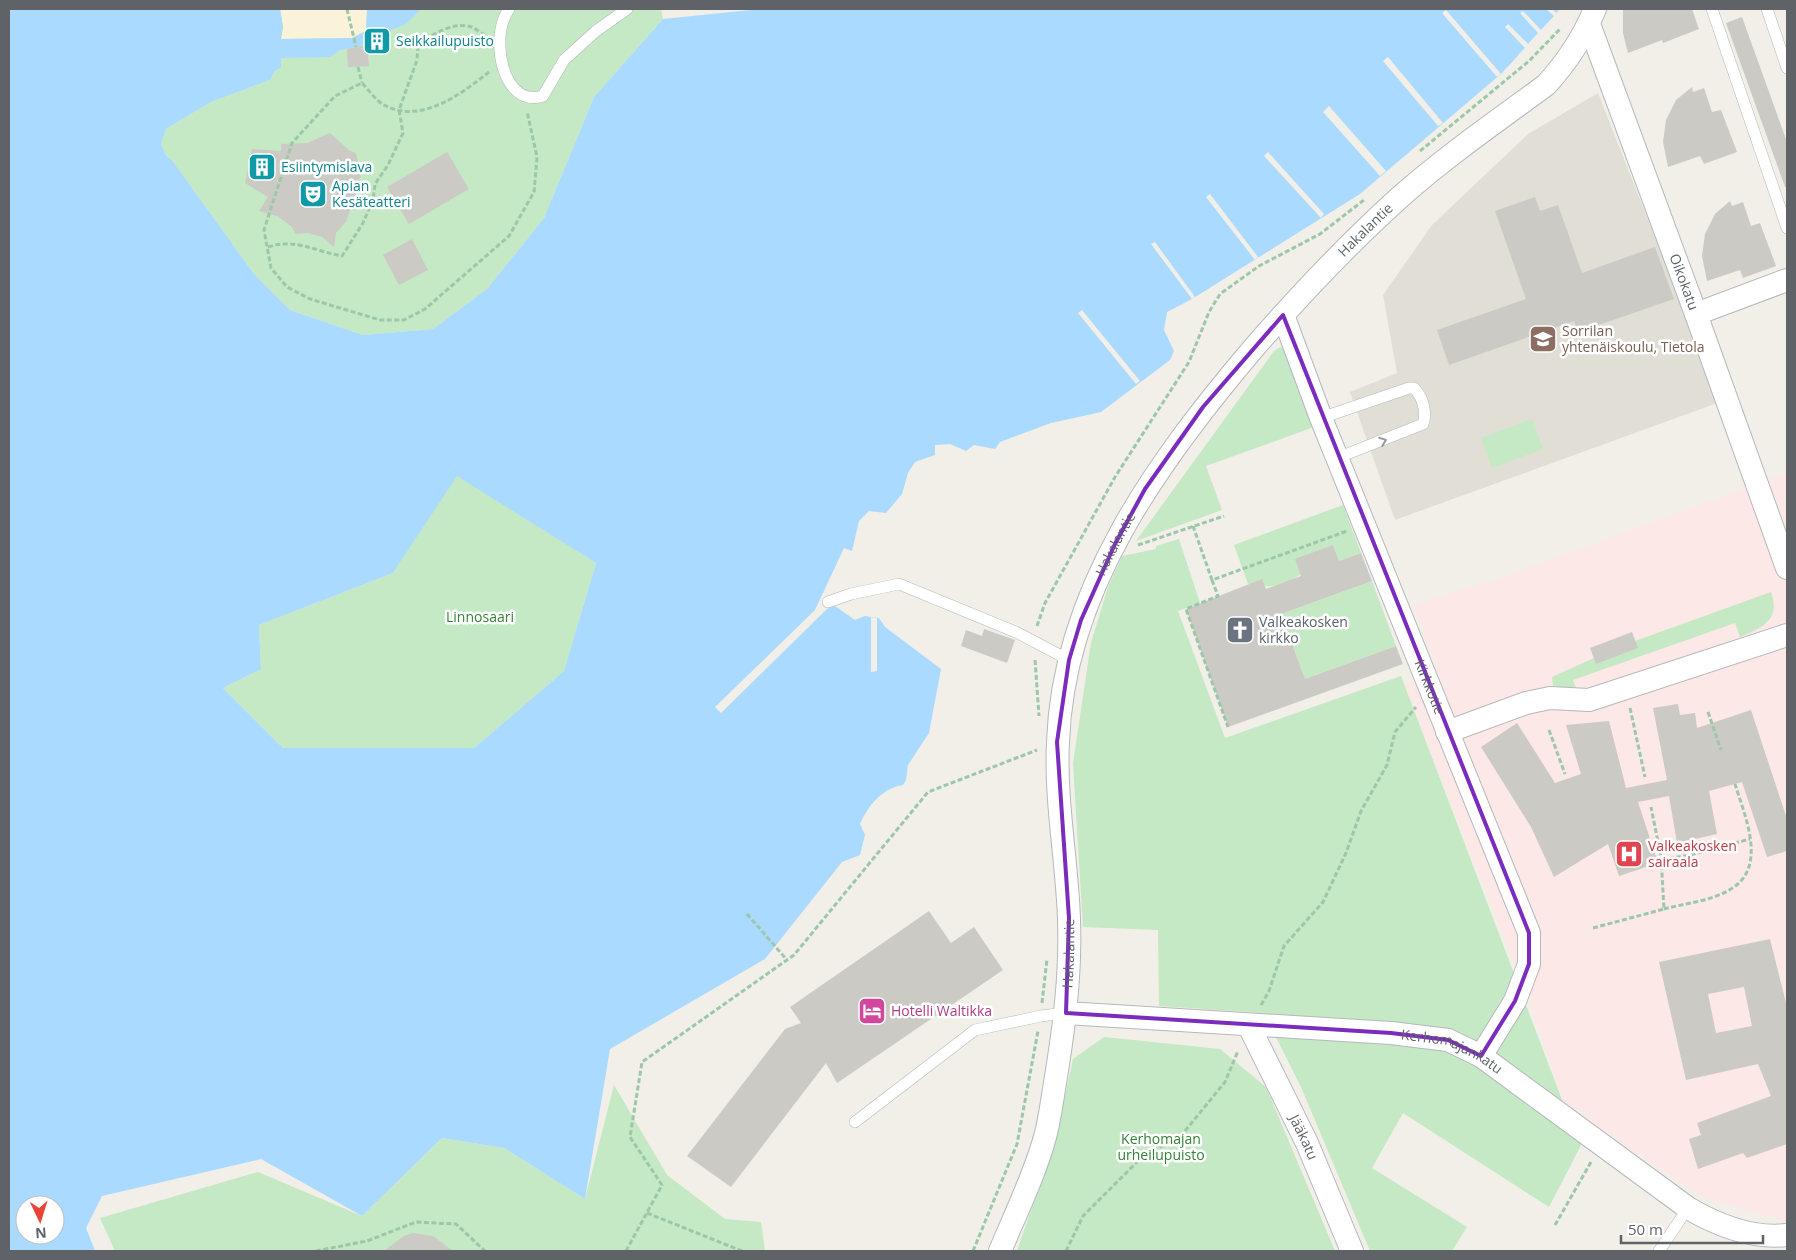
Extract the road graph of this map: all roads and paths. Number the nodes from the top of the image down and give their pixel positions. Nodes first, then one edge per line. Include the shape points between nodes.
1 (347, 9) edge
2 (627, 9) edge
3 (1712, 9) edge
4 (1767, 9) edge
5 (507, 12) edge
6 (1592, 17) edge
7 (1563, 27) dead end
8 (498, 39) junction
9 (356, 47) dead end
10 (501, 64) junction
11 (358, 67) dead end
12 (1787, 68) edge
13 (362, 83) junction
14 (528, 98) junction
15 (399, 110) junction
16 (1417, 153) dead end
17 (1366, 198) dead end
18 (1787, 228) edge
19 (268, 247) junction
20 (1787, 280) edge
21 (1696, 314) junction
22 (1282, 315) junction
23 (1321, 418) junction
24 (1337, 458) junction
25 (1224, 516) dead end
26 (1364, 524) junction
27 (1193, 526) junction
28 (1137, 545) dead end
29 (1787, 568) edge
30 (1212, 580) junction
31 (828, 602) dead end
32 (1787, 635) edge
33 (1033, 641) junction
34 (1070, 660) junction
35 (1626, 688) junction
36 (1430, 691) junction
37 (1708, 712) dead end
38 (1039, 720) dead end
39 (1228, 727) dead end
40 (1549, 730) dead end
41 (1447, 732) junction
42 (1721, 750) dead end
43 (1040, 758) dead end
44 (1564, 774) dead end
45 (1645, 777) dead end
46 (1735, 784) dead end
47 (1651, 807) dead end
48 (1750, 839) junction
49 (1661, 860) junction
50 (1664, 909) junction
51 (747, 914) dead end
52 (1593, 928) dead end
53 (1047, 956) dead end
54 (787, 960) junction
55 (1066, 1014) junction
56 (1041, 1016) junction
57 (1250, 1038) junction
58 (1035, 1046) junction
59 (1060, 1049) junction
60 (1481, 1056) junction
61 (855, 1122) dead end
62 (1600, 1164) dead end
63 (1688, 1208) junction
64 (646, 1213) junction
65 (1555, 1225) dead end
66 (1787, 1235) edge
67 (316, 1251) edge
68 (485, 1251) edge
69 (626, 1251) edge
70 (742, 1251) edge
71 (973, 1251) edge
72 (1000, 1251) edge
73 (1066, 1251) edge
74 (1352, 1251) edge
75 (1659, 1251) edge

1 - 9 path
2 - 14 lane via 564,60 543,96
3 - 18 lane
4 - 12 lane
5 - 8 lane
6 - 21 street, Oikokatu
6 - 22 street, Hakalantie via 1566,64 1546,85 1400,197
7 - 16 path via 1529,61
8 - 10 lane
8 - 15 path via 486,36 471,26 430,35 418,46
10 - 14 lane via 516,89
10 - 15 path via 460,95 420,112
11 - 13 path
13 - 15 path via 383,105
13 - 19 path via 335,96 292,143 264,230
14 - 19 path via 526,113 537,157 534,192 509,236 425,309 404,320 380,320 310,299 288,288 271,268
15 - 19 path via 403,133 375,184 373,200 363,223 342,256 319,252 294,242
17 - 33 path via 1320,234 1258,266 1220,294 1209,312 1189,362 1115,477 1045,603
20 - 21 street
21 - 29 street, Oikokatu
22 - 23 street, Kirkkotie
22 - 34 street, Hakalantie via 1204,407 1145,489 1096,584 1081,620
23 - 24 street, Kirkkotie
24 -> 23 lane via 1423,424 1425,411 1418,392 1409,388
24 - 26 street, Kirkkotie
25 - 27 path
26 - 30 path
26 - 36 street, Kirkkotie
27 - 28 path
27 - 30 path
30 - 39 path via 1218,596 1186,608
31 - 33 lane via 899,584
32 - 35 street
33 - 34 lane
33 - 38 path
34 - 55 street, Hakalantie via 1058,742 1069,918
35 - 41 street via 1589,700 1550,698 1526,703
35 - 45 path
36 - 41 street, Kirkkotie
36 - 57 path via 1395,732 1388,765 1361,811 1323,902 1284,946
37 - 42 path
40 - 44 path
41 - 60 street, Kirkkotie via 1529,933 1529,964 1515,1001
43 - 54 path via 1040,749 928,792
46 - 48 path
47 - 49 path
48 - 49 path
48 - 50 path via 1752,849 1747,872 1734,887 1714,897
49 - 50 path
50 - 52 path
51 - 54 path
53 - 56 path
54 - 64 path via 642,1062 630,1137 662,1186
55 - 56 lane
55 - 57 street, Kerhomajankatu
55 - 59 street, Hakalantie
56 - 58 path
56 - 61 lane via 975,1030
57 - 60 street, Kerhomajankatu via 1390,1033 1448,1040
57 - 73 path via 1224,1082 1185,1131 1137,1162 1083,1216
57 - 74 street, Jääkatu via 1307,1142
58 - 59 path
58 - 71 path via 1017,1144
59 - 72 street, Hakalantie via 1046,1136
60 - 63 street, Kerhomajankatu
62 - 65 path via 1592,1159
63 - 66 street, Kerhomajankatu via 1713,1223 1741,1231
63 - 75 lane
64 - 69 path
64 - 70 path
67 - 68 path via 367,1241 416,1222 456,1224

